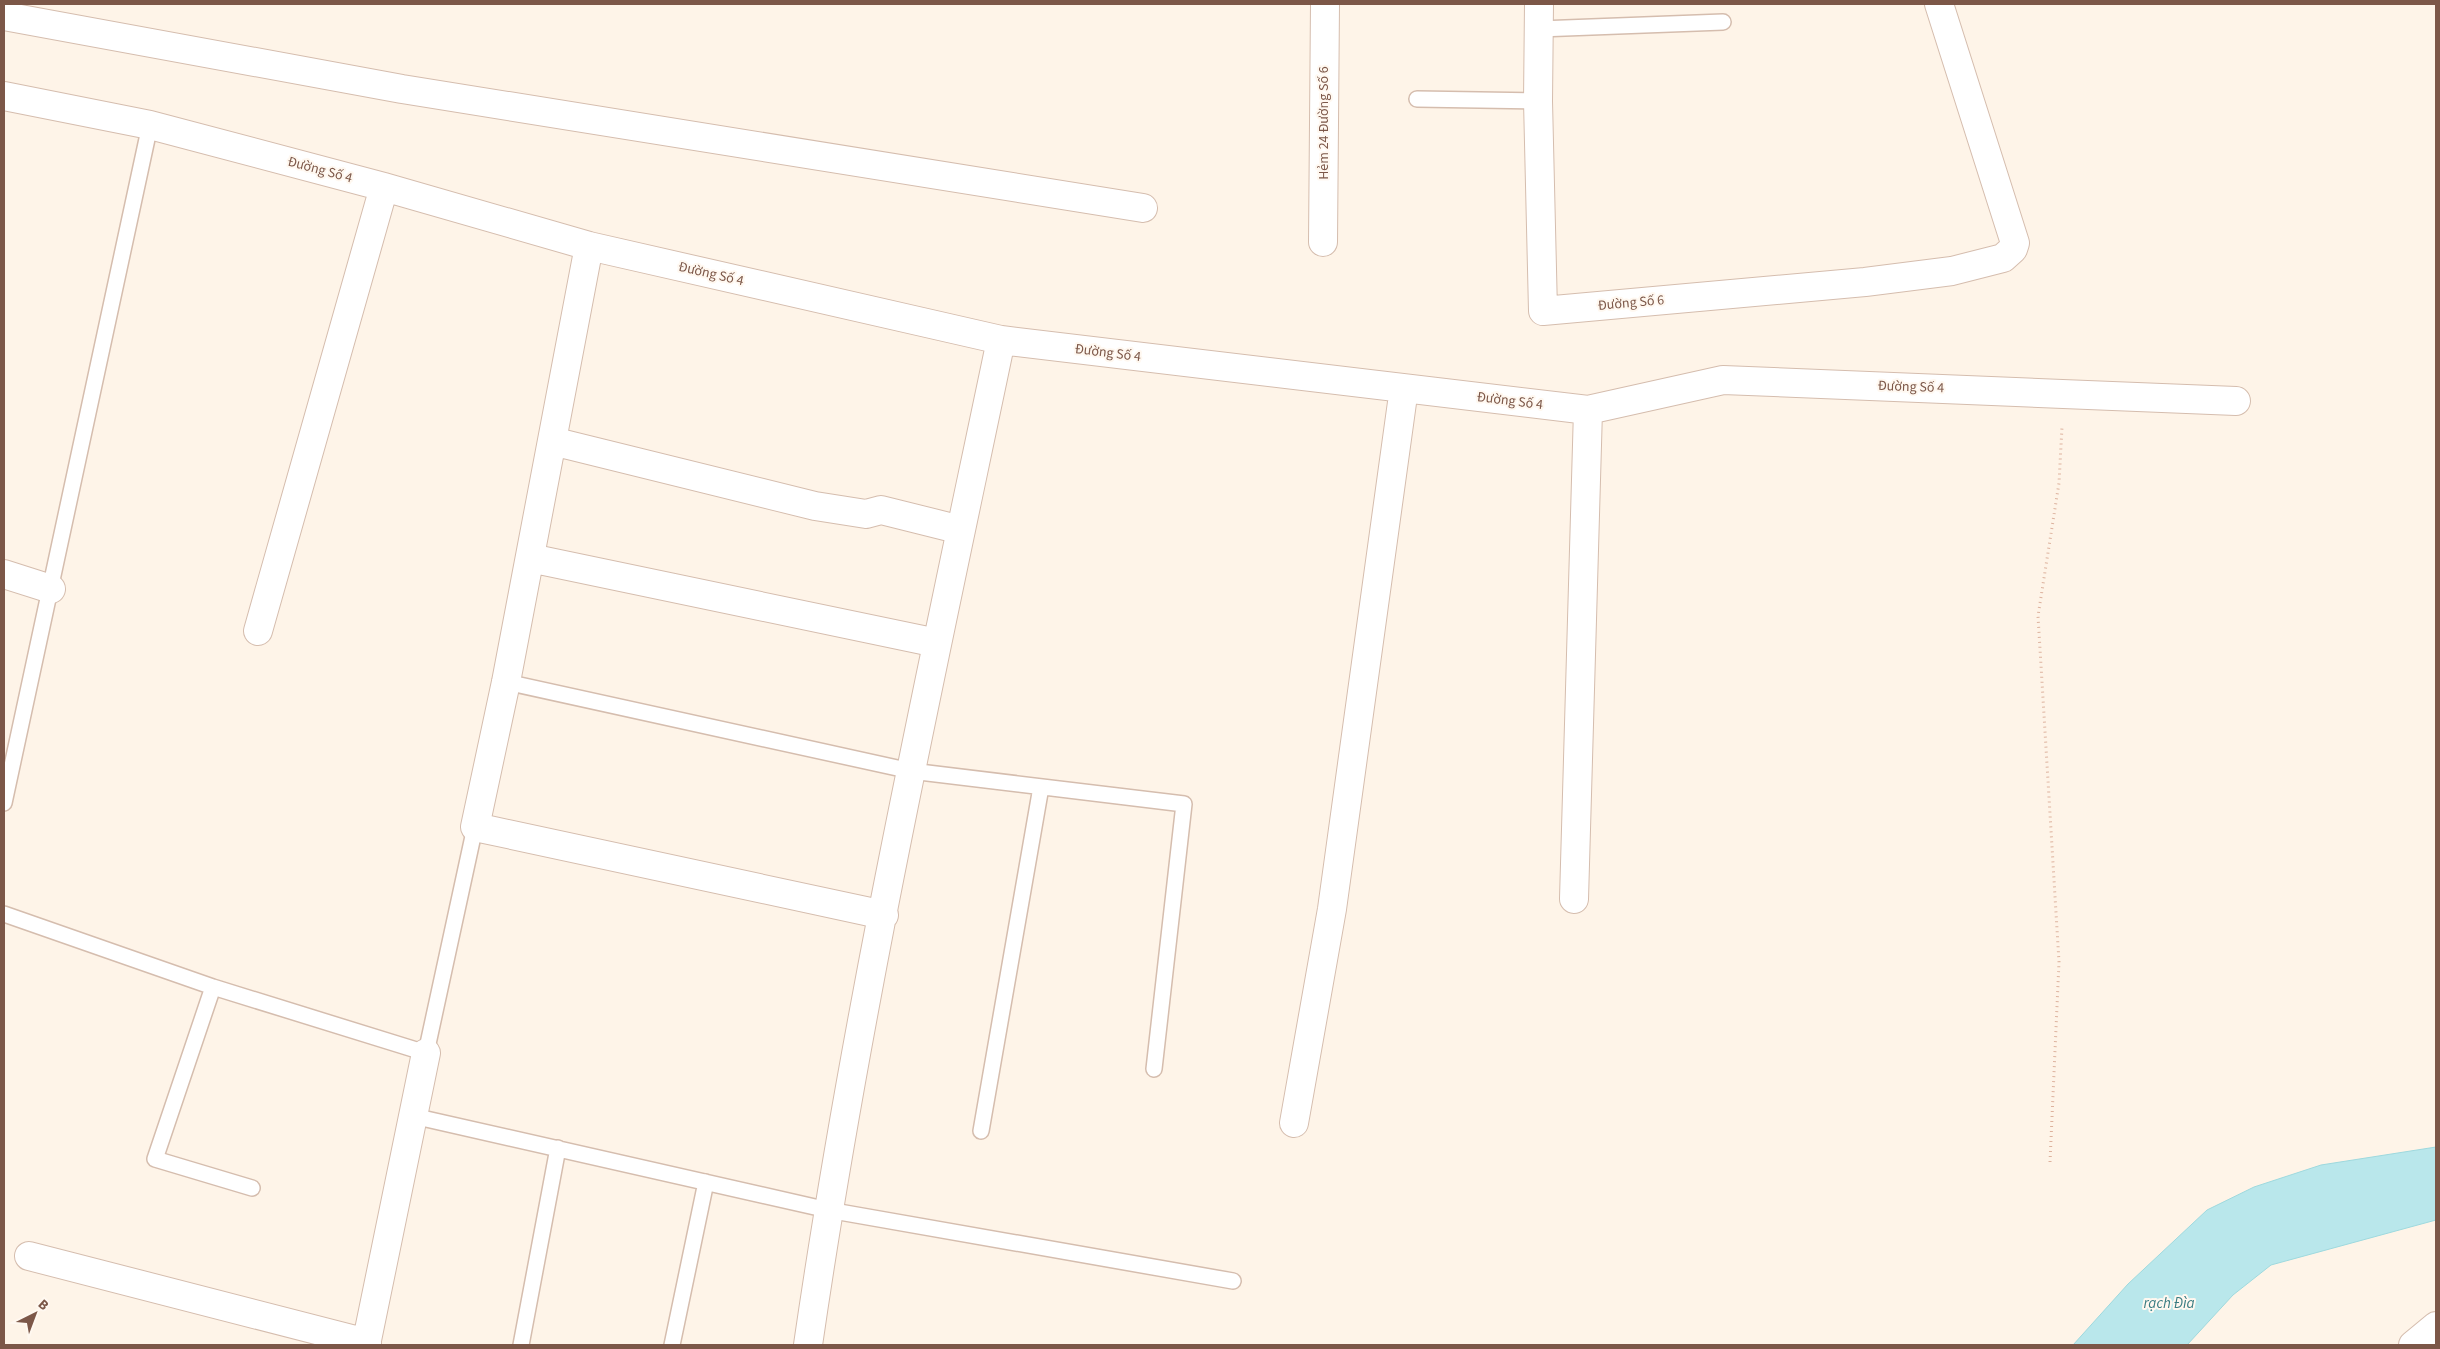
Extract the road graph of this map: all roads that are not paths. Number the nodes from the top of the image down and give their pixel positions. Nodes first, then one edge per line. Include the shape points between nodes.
1 (1324, 4) edge
2 (1939, 4) edge
3 (4, 16) edge
4 (1539, 17) edge
5 (1724, 22) dead end
6 (4, 96) edge
7 (1418, 100) dead end
8 (1538, 101) junction
9 (150, 125) junction
10 (384, 187) junction
11 (1144, 208) dead end
12 (1323, 242) dead end
13 (589, 246) junction
14 (1001, 340) junction
15 (1404, 388) junction
16 (2236, 401) dead end
17 (1588, 410) junction
18 (552, 441) junction
19 (961, 530) junction
20 (530, 558) junction
21 (4, 574) edge
22 (51, 589) junction
23 (258, 631) dead end
24 (937, 643) junction
25 (506, 682) junction
26 (911, 771) junction
27 (1041, 787) junction
28 (4, 803) edge
29 (475, 827) junction
30 (1574, 899) dead end
31 (4, 914) edge
32 (884, 915) junction
33 (213, 987) junction
34 (426, 1053) junction
35 (1154, 1069) dead end
36 (413, 1116) junction
37 (1294, 1122) dead end
38 (981, 1130) dead end
39 (558, 1148) junction
40 (706, 1182) junction
41 (252, 1188) dead end
42 (828, 1210) junction
43 (29, 1256) dead end
44 (1233, 1281) dead end
45 (2436, 1326) edge
46 (366, 1344) edge
47 (520, 1345) edge
48 (672, 1345) edge
49 (808, 1345) edge
50 (2413, 1345) edge

1 - 12 street, Hẻm 24 Đường Số 6
2 - 8 street, Đường Số 6 via 2015,243 2003,258 1952,271 1543,311
3 - 11 street via 402,88
4 - 5 lane
4 - 8 street, Đường Số 6
6 - 9 street, Đường Số 4
7 - 8 lane
9 - 10 street, Đường Số 4
9 - 22 lane
10 - 13 street, Đường Số 4
10 - 23 street
13 - 14 street, Đường Số 4
13 - 18 street
14 - 15 street, Đường Số 4
14 - 19 street
15 - 17 street, Đường Số 4
15 - 37 street via 1332,909
16 - 17 street, Đường Số 4 via 1723,380
17 - 30 street
18 - 19 street via 815,506 866,514 881,510
18 - 20 street
19 - 24 street
20 - 24 street
20 - 25 street
21 - 22 street
22 - 28 lane
24 - 26 street
25 - 26 lane
25 - 29 street
26 - 27 lane
26 - 32 street
27 - 35 lane via 1184,804
27 - 38 lane
29 - 32 street
29 - 34 lane
31 - 33 lane
32 - 42 street
33 - 34 lane
33 - 41 lane via 155,1159
34 - 36 street
36 - 39 lane
36 - 46 street
39 - 40 lane
39 - 47 lane
40 - 42 lane
40 - 48 lane
42 - 44 lane
42 - 49 street
43 - 46 street
45 - 50 street

